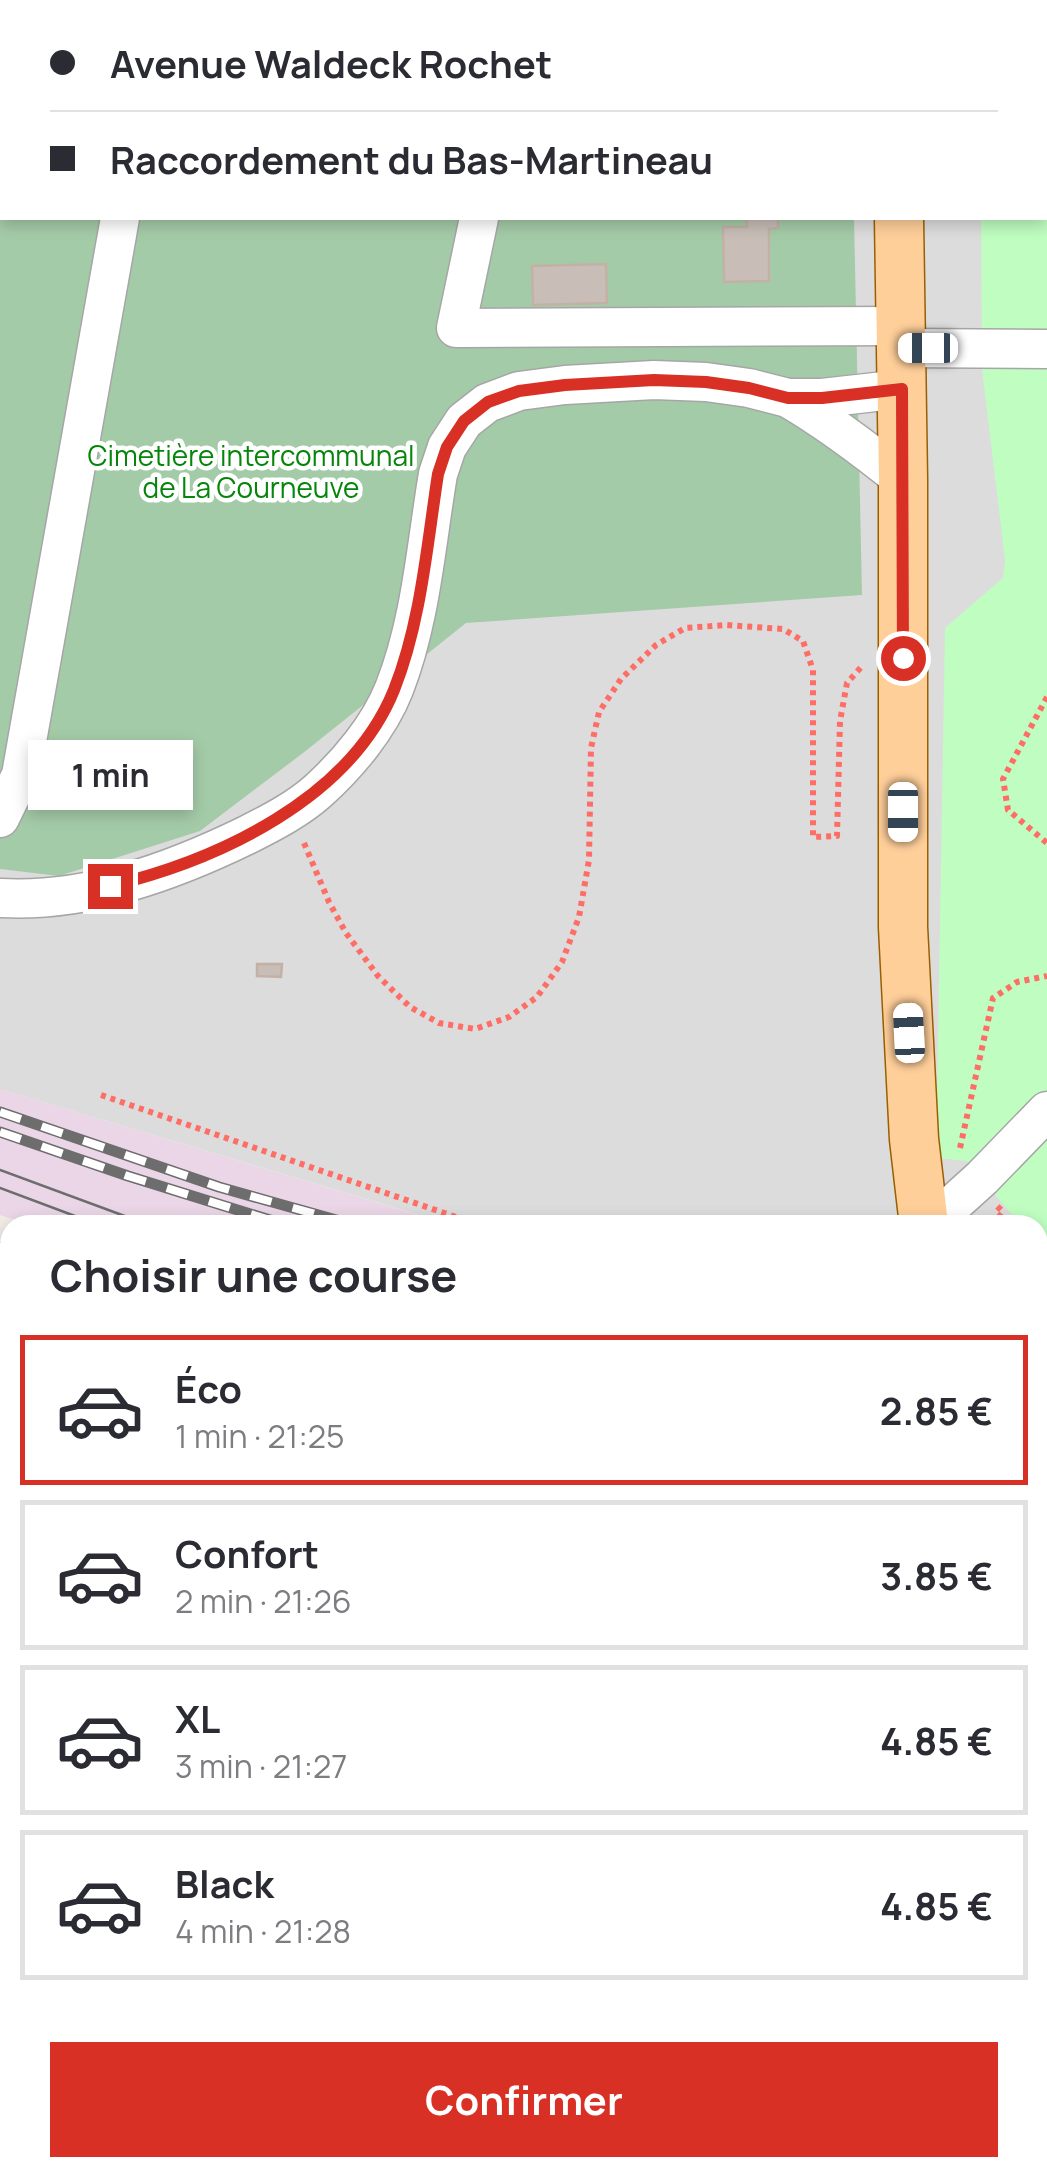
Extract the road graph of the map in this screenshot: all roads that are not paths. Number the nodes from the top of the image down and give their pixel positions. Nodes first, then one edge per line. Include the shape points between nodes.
1 (120, 220) edge
2 (480, 220) edge
3 (900, 220) edge
4 (1047, 349) edge
5 (901, 354) junction
6 (788, 398) junction
7 (903, 480) junction
8 (0, 818) edge
9 (0, 898) edge
10 (1047, 1111) edge
11 (914, 1138) junction
12 (911, 1215) edge
13 (926, 1215) edge
14 (939, 1215) edge

1 - 8 lane via 22,775
2 - 5 lane via 456,328
3 - 5 main road
4 - 5 lane
5 - 6 lane via 822,398
5 - 7 main road
6 - 7 lane
6 - 9 lane via 654,380 519,391 488,402 447,447 408,647 393,692 347,762 274,821 196,860 84,893
7 - 11 main road via 904,927
10 - 14 lane
11 - 12 main road
11 - 13 main road

